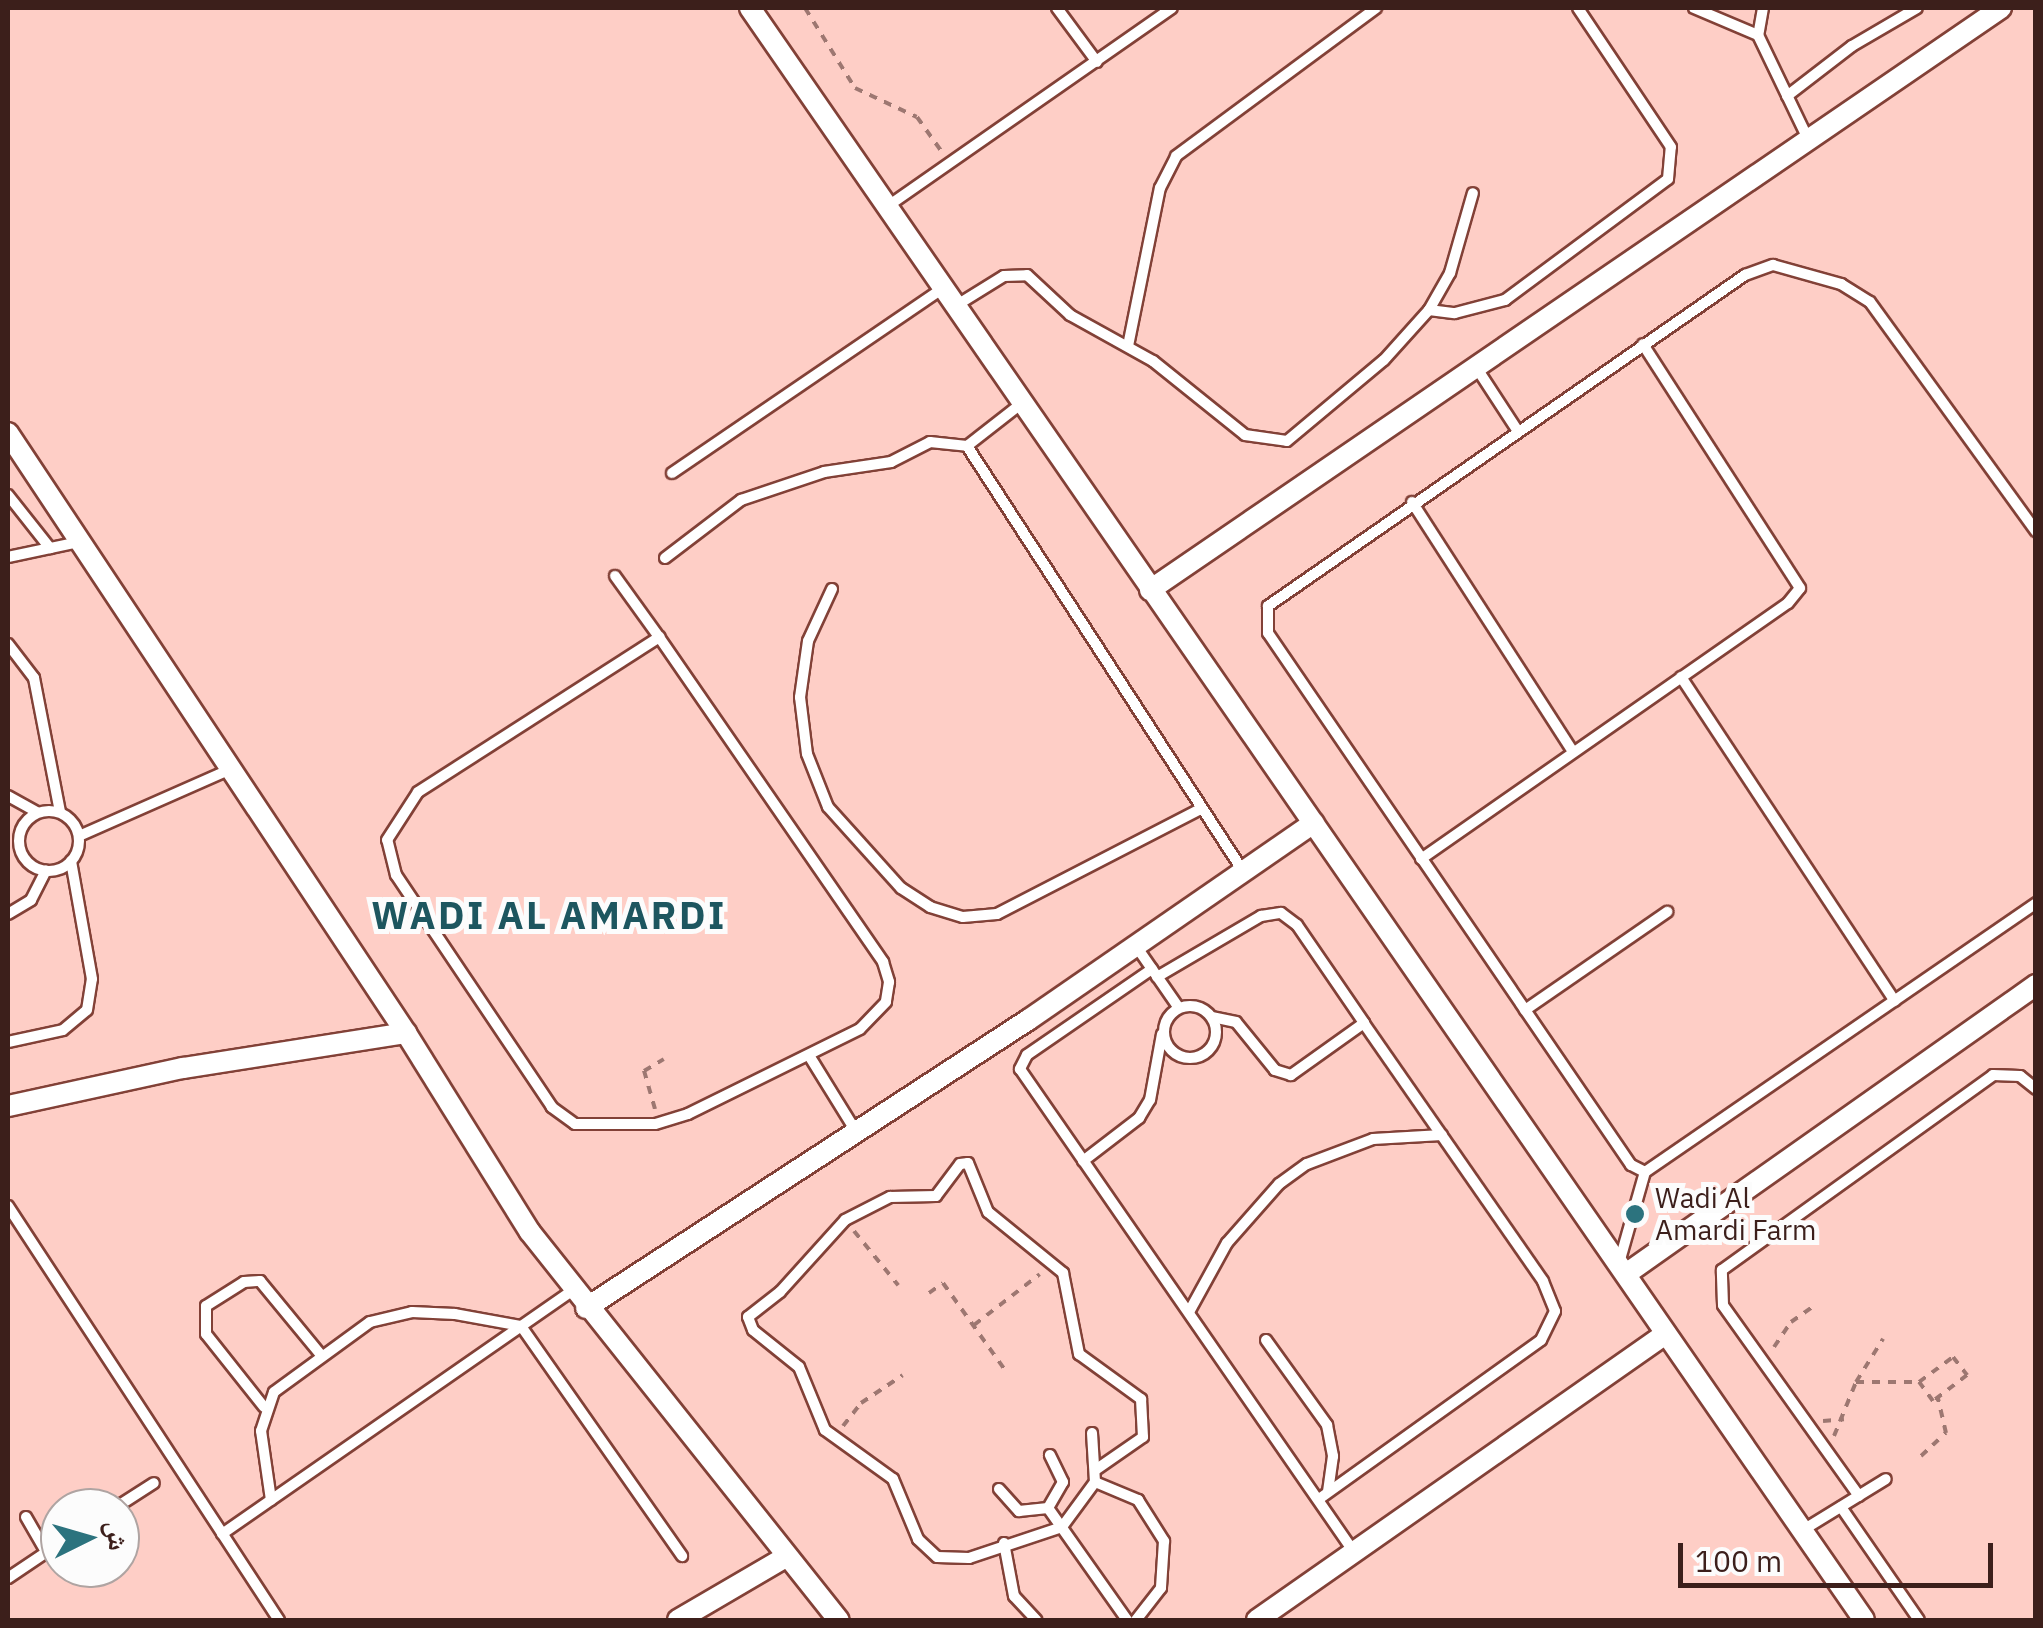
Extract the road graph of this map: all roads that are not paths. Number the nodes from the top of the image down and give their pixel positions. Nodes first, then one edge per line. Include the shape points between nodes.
1 (750, 8) edge
2 (1057, 8) edge
3 (1172, 8) edge
4 (1376, 8) edge
5 (1578, 8) edge
6 (1694, 8) edge
7 (1764, 8) edge
8 (1917, 8) edge
9 (2001, 8) edge
10 (1758, 35) junction
11 (1096, 62) junction
12 (1788, 96) junction
13 (1808, 139) junction
14 (1473, 193) dead end
15 (888, 206) junction
16 (950, 296) junction
17 (1429, 310) junction
18 (1643, 344) junction
19 (1128, 346) junction
20 (1476, 367) junction
21 (1022, 402) junction
22 (1517, 430) junction
23 (8, 433) edge
24 (968, 446) junction
25 (672, 473) dead end
26 (8, 495) edge
27 (1412, 502) junction
28 (2036, 531) edge
29 (80, 542) junction
30 (50, 548) junction
31 (8, 557) edge
32 (665, 558) dead end
33 (616, 576) dead end
34 (832, 588) dead end
35 (1150, 590) junction
36 (659, 638) junction
37 (8, 644) edge
38 (1681, 677) junction
39 (1573, 752) junction
40 (231, 770) junction
41 (8, 796) edge
42 (1200, 809) junction
43 (37, 812) junction
44 (60, 812) junction
45 (1314, 823) junction
46 (79, 836) junction
47 (1422, 858) junction
48 (71, 862) junction
49 (46, 871) junction
50 (1243, 872) junction
51 (2036, 903) edge
52 (1667, 912) dead end
53 (8, 914) edge
54 (1136, 946) junction
55 (1154, 973) junction
56 (2036, 984) edge
57 (1894, 1001) junction
58 (1179, 1008) junction
59 (1525, 1010) junction
60 (1212, 1017) junction
61 (1364, 1023) junction
62 (1164, 1030) junction
63 (406, 1033) junction
64 (8, 1042) edge
65 (810, 1057) junction
66 (2036, 1089) edge
67 (8, 1106) edge
68 (855, 1130) junction
69 (1442, 1135) junction
70 (1083, 1161) junction
71 (1644, 1172) junction
72 (8, 1206) edge
73 (1623, 1269) junction
74 (579, 1299) junction
75 (1189, 1312) junction
76 (521, 1326) junction
77 (1666, 1334) junction
78 (1266, 1340) dead end
79 (321, 1355) junction
80 (264, 1406) junction
81 (1092, 1433) dead end
82 (1050, 1455) dead end
83 (1097, 1469) junction
84 (1886, 1479) dead end
85 (1094, 1482) junction
86 (154, 1483) dead end
87 (999, 1490) dead end
88 (140, 1492) edge
89 (1324, 1496) junction
90 (1859, 1496) junction
91 (271, 1500) junction
92 (1841, 1507) junction
93 (1048, 1508) junction
94 (26, 1518) dead end
95 (1062, 1527) junction
96 (1802, 1531) junction
97 (222, 1534) junction
98 (40, 1542) edge
99 (1004, 1544) junction
100 (1354, 1552) junction
101 (40, 1556) edge
102 (682, 1556) dead end
103 (786, 1557) junction
104 (8, 1578) edge
105 (278, 1620) edge
106 (678, 1620) edge
107 (839, 1620) edge
108 (1036, 1620) edge
109 (1128, 1620) edge
110 (1136, 1620) edge
111 (1257, 1620) edge
112 (1864, 1620) edge
113 (1919, 1620) edge

1 - 15 street
2 - 11 lane
3 - 11 lane
4 - 19 lane via 1176,156 1160,188
5 - 17 lane via 1671,147 1668,179 1505,300 1455,313
6 - 10 lane
7 - 10 lane
8 - 12 lane via 1852,46
9 - 13 street
10 - 12 lane
11 - 15 lane
12 - 13 lane
13 - 20 street
14 - 17 lane via 1450,273
15 - 16 street
16 - 19 lane via 1004,276 1027,275 1070,314
16 - 21 street
16 - 25 lane
17 - 19 lane via 1328,408 1272,443 1245,434
18 - 22 lane
18 - 28 lane via 1759,268 1788,268 1857,291
18 - 38 lane via 1799,578 1796,597
20 - 22 lane
20 - 35 street
21 - 24 lane
21 - 35 street
22 - 27 lane
23 - 29 street
24 - 32 lane via 930,442 891,462 824,472 741,500
24 - 42 lane
26 - 30 lane
27 - 39 lane
27 - 47 lane via 1274,598 1264,624
29 - 30 lane
29 - 40 street
30 - 31 lane
33 - 36 lane
34 - 42 lane via 808,641 807,754 828,807 902,888 930,907 963,916 997,914
35 - 45 street
36 - 65 lane via 883,962 889,982 874,1020
36 - 65 lane via 418,792 387,840 396,875 552,1107 575,1124 655,1124
37 - 44 lane via 34,678
38 - 39 lane
38 - 57 lane
39 - 47 lane
40 - 46 lane
40 - 63 street
41 - 43 lane
42 - 50 lane
43 - 44 lane
43 - 49 lane via 18,840 24,858
44 - 46 lane
45 - 50 street
45 - 73 street
46 - 48 lane
47 - 59 lane
48 - 49 lane
48 - 64 lane via 92,979 87,1010 64,1030
49 - 53 lane via 31,900
50 - 54 street
51 - 57 lane
52 - 59 lane
54 - 55 lane
54 - 68 street
55 - 58 lane
55 - 61 lane via 1261,916 1281,912 1298,926
55 - 70 lane via 1020,1064
56 - 73 street
57 - 71 lane
58 - 60 lane via 1197,1006
58 - 62 lane
59 - 71 lane via 1631,1165
60 - 61 lane via 1246,1030 1275,1070 1290,1075
60 - 62 lane via 1214,1044 1192,1059 1174,1054
61 - 69 lane
62 - 70 lane via 1150,1100 1138,1118
63 - 67 street via 202,1065
63 - 74 street
65 - 68 lane
66 - 90 lane via 2020,1076 1994,1075 1728,1263 1720,1297
68 - 74 street
69 - 75 lane via 1356,1144 1279,1184 1227,1243
69 - 89 lane via 1552,1295 1550,1327 1530,1349
70 - 75 lane
71 - 73 lane
72 - 97 lane
73 - 77 street
74 - 76 lane
74 - 103 street
75 - 89 lane
76 - 79 lane via 412,1312 370,1322
76 - 91 lane
76 - 102 lane
77 - 96 street
77 - 100 street
78 - 89 lane via 1328,1425 1333,1456
79 - 80 lane
79 - 80 lane via 260,1281 244,1282 206,1306 206,1334
80 - 91 lane via 261,1453
81 - 83 lane
82 - 93 lane via 1062,1482
83 - 85 lane
83 - 99 lane via 1143,1437 1141,1399 1080,1354 1063,1273 988,1212 968,1163 960,1164 936,1196 890,1197 845,1220 780,1292 751,1313 750,1326 799,1367 825,1430 893,1479 926,1550 960,1559
84 - 90 lane
85 - 95 lane
85 - 110 lane via 1138,1500 1164,1540 1161,1588
86 - 88 lane
87 - 93 lane via 1019,1511
89 - 100 lane
90 - 92 lane
91 - 97 lane
92 - 96 lane
92 - 113 lane
93 - 95 lane
94 - 98 lane
95 - 99 lane
95 - 109 lane
96 - 112 street
97 - 105 lane
99 - 108 lane via 1014,1596
100 - 111 street
101 - 104 lane
103 - 106 street
103 - 107 street

